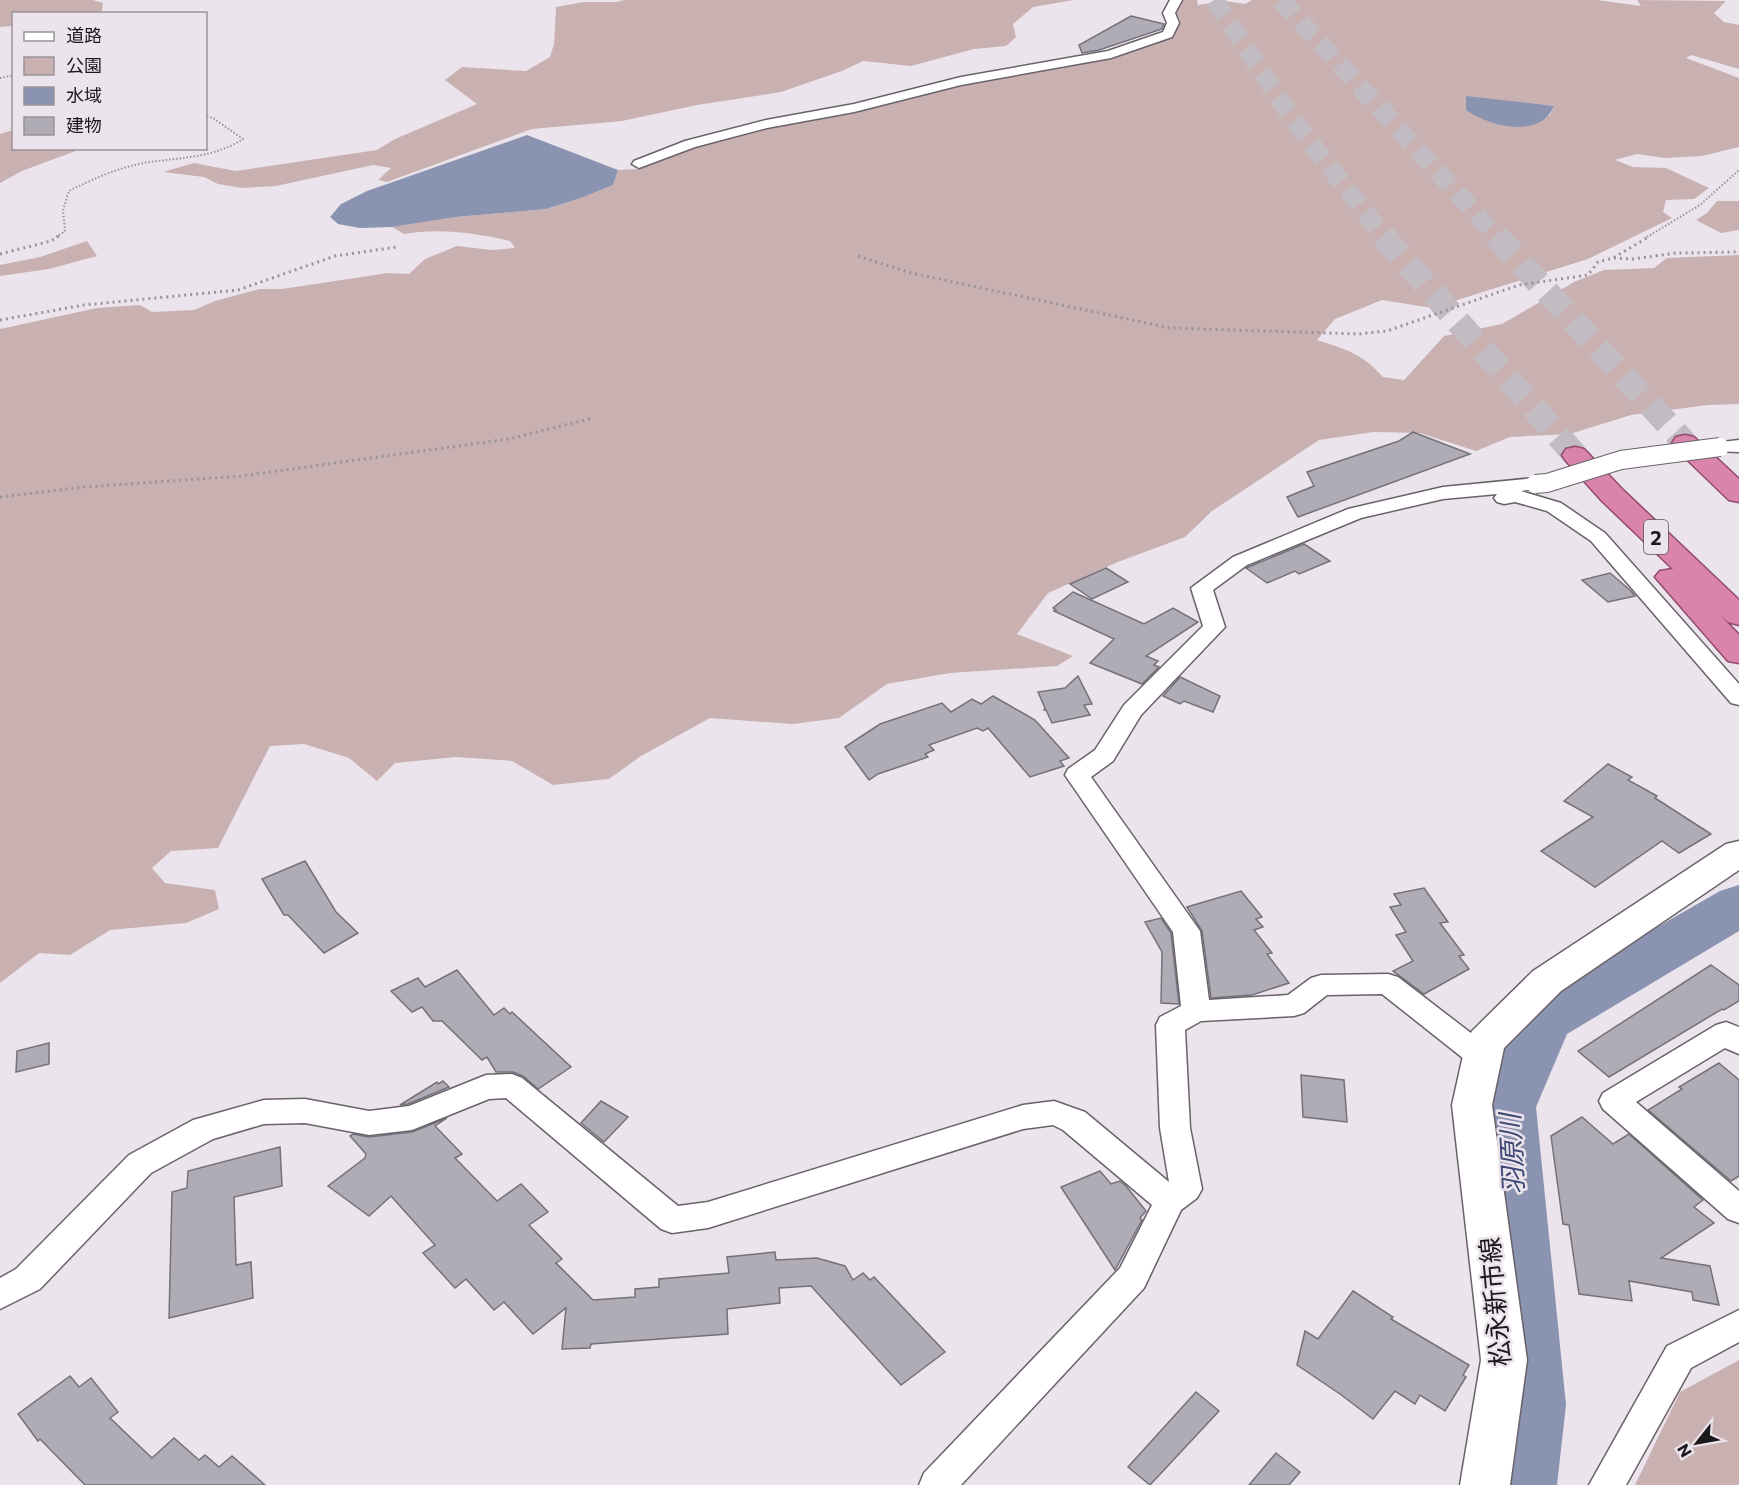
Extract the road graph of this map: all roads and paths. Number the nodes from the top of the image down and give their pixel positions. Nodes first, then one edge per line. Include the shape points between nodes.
1 (1176, 0) edge
2 (207, 116) edge
3 (639, 164) dead end
4 (1739, 170) edge
5 (397, 247) dead end
6 (1739, 252) edge
7 (0, 254) edge
8 (858, 256) dead end
9 (1613, 258) junction
10 (0, 320) edge
11 (592, 418) dead end
12 (1730, 447) edge
13 (1575, 455) tunnel mouth
14 (1739, 485) edge
15 (1739, 494) edge
16 (1612, 495) junction
17 (0, 497) edge
18 (1405, 506) junction
19 (1739, 616) edge
20 (1739, 654) edge
21 (1739, 698) edge
22 (1739, 853) edge
23 (1196, 1011) junction
24 (1739, 1043) edge
25 (1483, 1058) junction
26 (1170, 1201) junction
27 (1739, 1210) edge
28 (0, 1295) edge
29 (1739, 1325) edge
30 (937, 1485) edge
31 (1485, 1485) edge
32 (1607, 1485) edge

1 - 3 street via 1169,13 1173,23 1168,34 1139,46 766,124 690,144
2 - 7 path via 243,139 214,153 130,166 93,178 69,191 63,210 65,231 51,241
4 - 9 path via 1700,205
5 - 10 path via 335,256 238,290 84,305
6 - 9 path
8 - 9 path via 911,273 1170,328 1359,334 1387,331 1519,285 1588,275 1598,262
11 - 17 path via 509,439 241,476
12 - 18 street, bridge via 1621,460 1547,483 1443,493
13 - 16 highway, 2
14 - 15 highway via 1686,443
16 - 19 highway, 2
16 - 20 highway via 1650,555
18 - 21 street via 1516,496 1554,507 1598,537
18 - 23 street via 1355,513 1240,561 1202,588 1214,627 1132,710 1104,755 1077,776 1186,931
22 - 25 main road, 松永新市線 via 1547,981 1486,1042
23 - 25 street via 1294,1005 1320,985 1388,984
23 - 26 street via 1170,1025 1175,1128 1186,1189
24 - 27 street via 1726,1033 1614,1101
25 - 31 main road, 松永新市線 via 1472,1105 1504,1359
26 - 28 street via 1074,1121 1054,1113 1023,1117 708,1215 672,1220 512,1086 486,1087 412,1118 369,1123 305,1111 264,1112 204,1130 140,1164 28,1279
26 - 30 street via 1132,1278
29 - 32 street via 1679,1357

